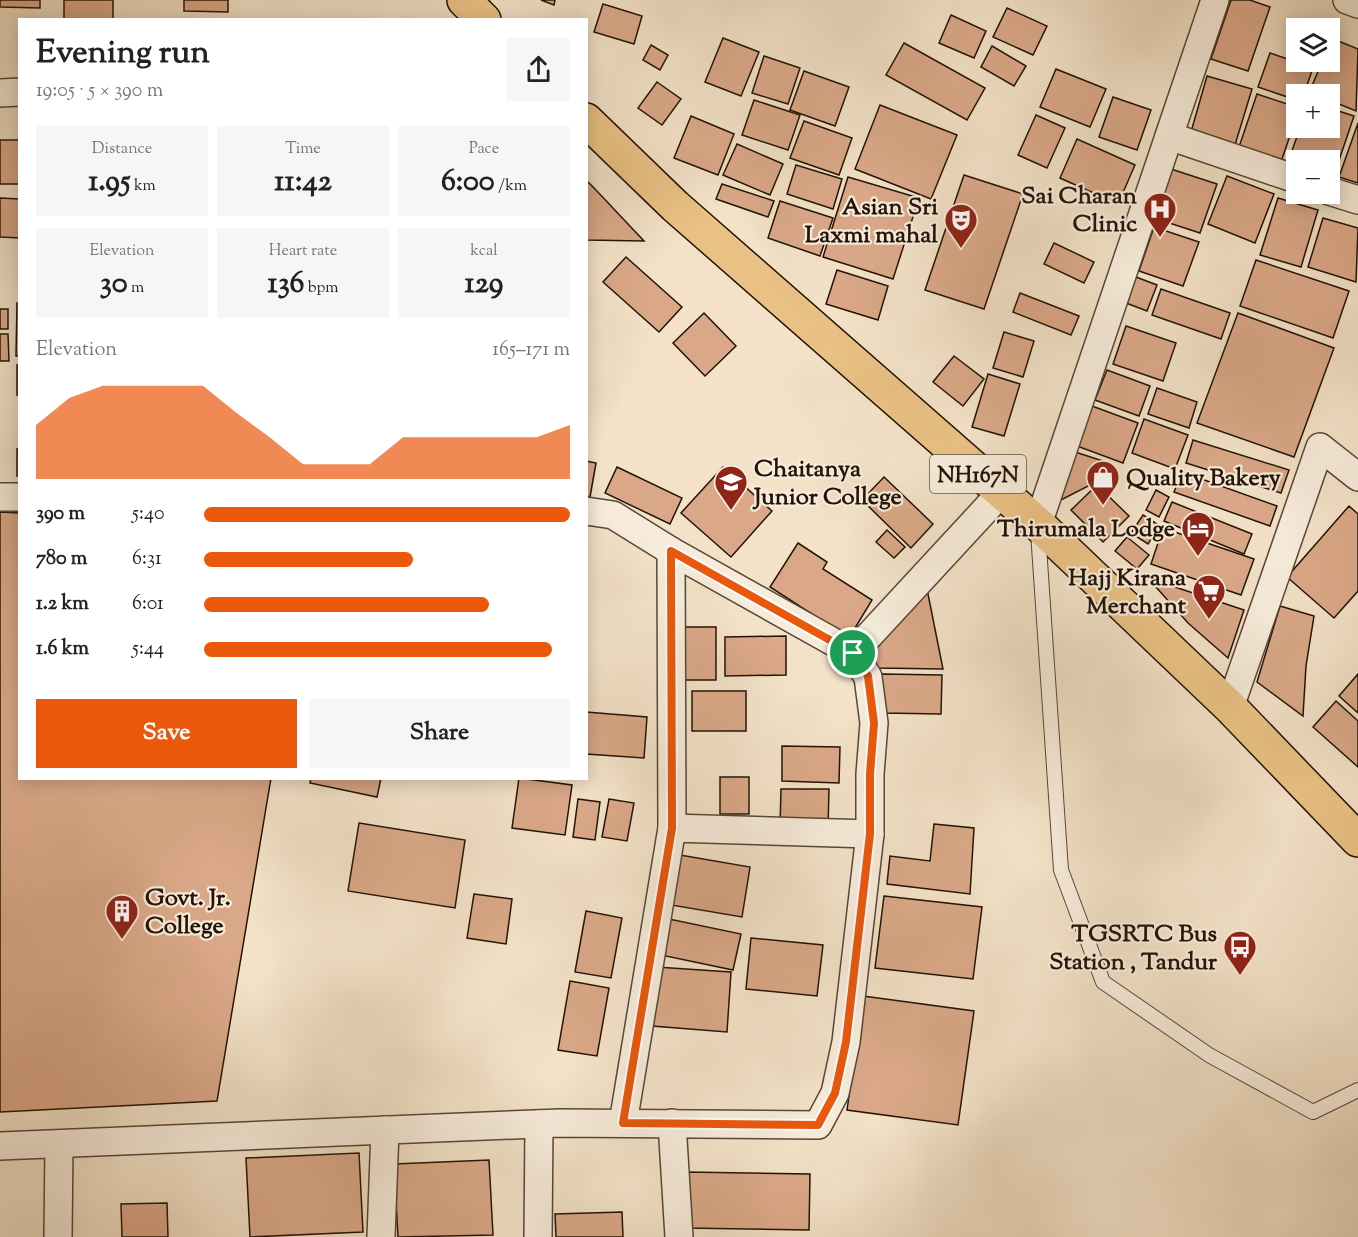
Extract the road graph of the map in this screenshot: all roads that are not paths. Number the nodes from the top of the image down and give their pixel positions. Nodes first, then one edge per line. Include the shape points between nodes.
1 (464, 0) edge
2 (1215, 0) edge
3 (1347, 0) edge
4 (1358, 4) edge
5 (482, 18) edge
6 (18, 92) edge
7 (0, 93) edge
8 (588, 122) edge
9 (1169, 136) junction
10 (1286, 176) edge
11 (1340, 194) edge
12 (1358, 200) edge
13 (1358, 477) edge
14 (1000, 494) junction
15 (0, 497) edge
16 (18, 497) edge
17 (588, 511) edge
18 (1038, 524) junction
19 (671, 551) junction
20 (853, 653) junction
21 (1230, 707) junction
22 (672, 828) junction
23 (870, 834) junction
24 (1358, 840) edge
25 (1358, 1090) edge
26 (623, 1123) junction
27 (672, 1123) junction
28 (539, 1124) junction
29 (385, 1130) junction
30 (59, 1144) junction
31 (0, 1146) edge
32 (58, 1237) edge
33 (381, 1237) edge
34 (538, 1237) edge
35 (679, 1237) edge

1 - 5 highway
2 - 9 street
3 - 4 street
6 - 7 street
8 - 14 highway, NH167N via 675,206
9 - 10 street
9 - 18 street
11 - 12 street
13 - 21 street via 1320,447
14 - 18 highway, NH167N
14 - 20 street
15 - 16 street
17 - 19 street via 613,515
18 - 21 highway, NH167N
18 - 25 lane via 1061,870 1103,982 1209,1055 1313,1112
19 - 20 street
19 - 22 street
20 - 23 street via 868,676 874,723
21 - 24 highway, NH167N
22 - 23 street
22 - 26 street
23 - 27 street via 846,1042 835,1093 818,1125
26 - 27 street
26 - 28 street
27 - 35 street
28 - 29 street
28 - 34 street
29 - 30 street
29 - 33 street
30 - 31 street
30 - 32 street

